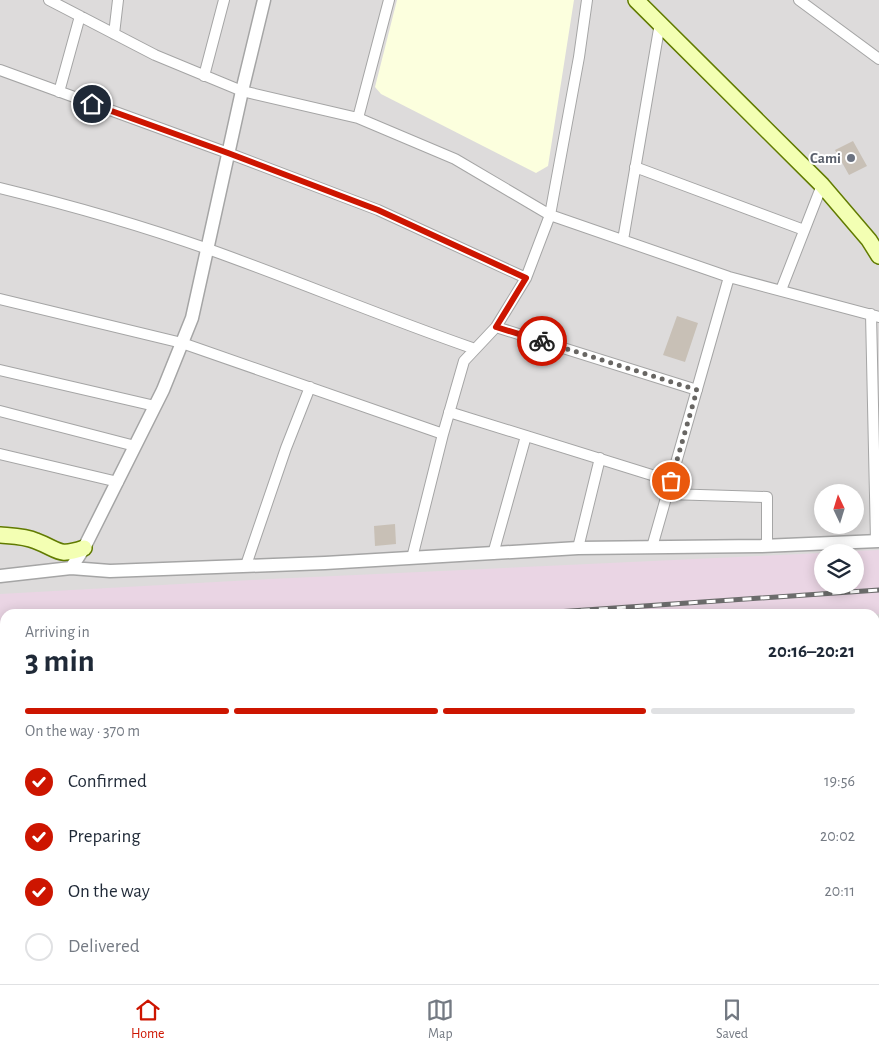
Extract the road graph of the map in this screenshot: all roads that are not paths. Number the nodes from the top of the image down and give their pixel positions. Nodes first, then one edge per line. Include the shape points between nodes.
1 (118, 0) edge
2 (224, 0) edge
3 (264, 0) edge
4 (389, 0) edge
5 (587, 0) edge
6 (799, 0) edge
7 (52, 1) edge
8 (640, 1) edge
9 (80, 16) junction
10 (660, 24) junction
11 (114, 34) junction
12 (879, 59) edge
13 (0, 70) edge
14 (204, 76) junction
15 (242, 91) junction
16 (58, 92) junction
17 (358, 118) junction
18 (228, 153) junction
19 (635, 167) junction
20 (822, 184) junction
21 (0, 188) edge
22 (550, 215) junction
23 (804, 230) junction
24 (623, 240) junction
25 (207, 249) junction
26 (879, 256) edge
27 (729, 277) junction
28 (526, 278) junction
29 (781, 290) junction
30 (0, 299) edge
31 (875, 315) edge
32 (496, 327) junction
33 (182, 343) junction
34 (475, 350) junction
35 (0, 370) edge
36 (310, 387) junction
37 (697, 390) junction
38 (155, 406) junction
39 (0, 411) edge
40 (449, 412) junction
41 (443, 434) junction
42 (526, 436) junction
43 (135, 446) junction
44 (0, 454) edge
45 (600, 458) junction
46 (671, 481) junction
47 (118, 482) junction
48 (668, 494) junction
49 (0, 535) edge
50 (878, 541) edge
51 (767, 546) junction
52 (652, 547) junction
53 (84, 548) junction
54 (578, 548) junction
55 (493, 554) junction
56 (412, 558) junction
57 (246, 565) junction
58 (71, 568) junction
59 (0, 576) edge

1 - 11 street
2 - 14 street
3 - 15 street
4 - 17 street
5 - 22 street
6 - 12 street
7 - 9 street
8 - 10 main road
9 - 11 street
9 - 16 street
10 - 19 street
10 - 20 main road
11 - 14 street
13 - 16 street
14 - 15 street
15 - 17 street
15 - 18 street
16 - 18 street
17 - 22 street via 455,159
18 - 25 street
18 - 28 street via 378,210
19 - 23 street
19 - 24 street
20 - 23 street
20 - 26 main road
21 - 25 street via 65,204
22 - 24 street
22 - 28 street
23 - 29 street
24 - 27 street
25 - 33 street via 192,318
25 - 34 street
27 - 29 street
27 - 37 street
28 - 32 street
29 - 31 street
30 - 33 street
31 - 50 street
32 - 34 street
32 - 37 street
33 - 36 street
33 - 38 street
34 - 40 street via 464,361
35 - 38 street
36 - 41 street
36 - 57 street
37 - 46 street
38 - 43 street
39 - 43 street
40 - 41 street
40 - 42 street
41 - 56 street
42 - 45 street
42 - 55 street
43 - 47 street
44 - 47 street
45 - 46 street
45 - 54 street
46 - 48 street
47 - 53 street
48 - 51 street via 767,497
48 - 52 street
49 - 53 main road via 34,540 68,554
50 - 51 street
51 - 52 street
52 - 54 street
53 - 58 street
54 - 55 street
55 - 56 street
56 - 57 street
57 - 58 street via 110,571
58 - 59 street

